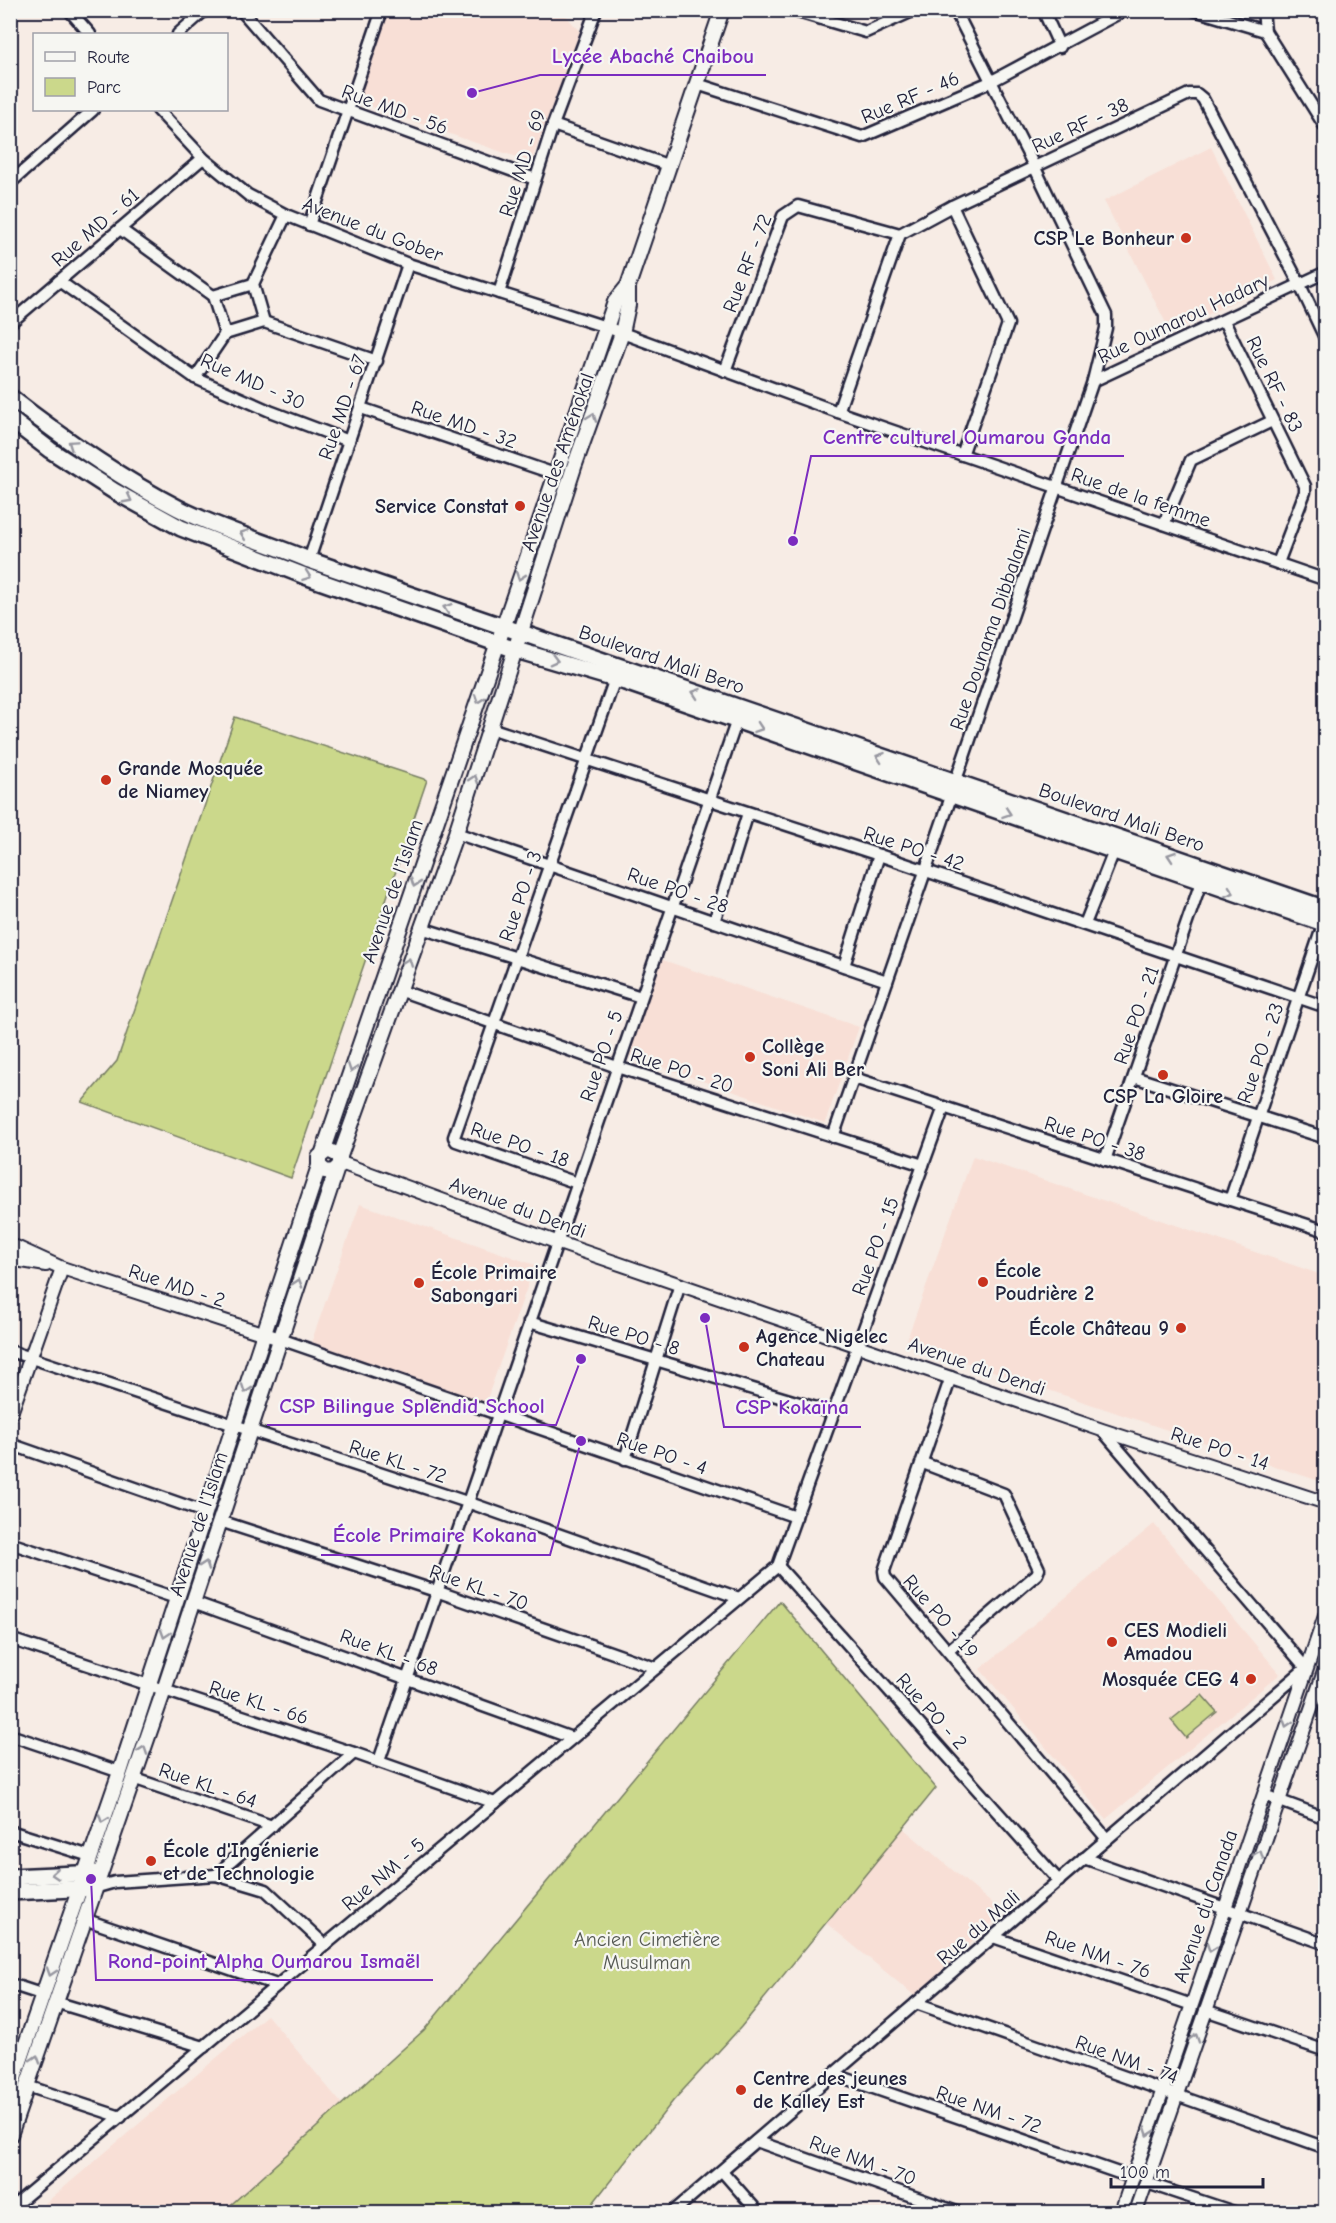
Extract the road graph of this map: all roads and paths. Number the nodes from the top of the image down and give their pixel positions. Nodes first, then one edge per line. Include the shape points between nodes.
1 (69, 10) edge
2 (205, 10) edge
3 (241, 10) edge
4 (382, 10) edge
5 (596, 10) edge
6 (791, 10) edge
7 (915, 10) edge
8 (955, 10) edge
9 (1043, 10) edge
10 (1125, 10) edge
11 (1194, 10) edge
12 (1263, 10) edge
13 (720, 11) edge
14 (1265, 31) junction
15 (89, 33) edge
16 (179, 33) edge
17 (1060, 47) junction
18 (990, 82) junction
19 (697, 84) junction
20 (92, 111) edge
21 (159, 111) edge
22 (348, 111) junction
23 (553, 125) junction
24 (1326, 128) edge
25 (203, 158) junction
26 (670, 166) junction
27 (1034, 166) junction
28 (536, 179) junction
29 (10, 183) edge
30 (952, 206) junction
31 (286, 215) junction
32 (309, 225) junction
33 (120, 229) junction
34 (900, 234) junction
35 (408, 264) junction
36 (1326, 272) edge
37 (59, 281) junction
38 (1299, 283) junction
39 (253, 284) junction
40 (628, 286) junction
41 (499, 293) junction
42 (213, 296) junction
43 (1224, 321) junction
44 (264, 322) junction
45 (10, 323) edge
46 (606, 327) junction
47 (622, 333) junction
48 (225, 334) junction
49 (1326, 340) edge
50 (377, 361) junction
51 (725, 371) junction
52 (195, 378) junction
53 (1093, 381) junction
54 (10, 398) edge
55 (361, 408) junction
56 (838, 412) junction
57 (10, 419) edge
58 (1272, 421) junction
59 (349, 441) junction
60 (962, 455) junction
61 (574, 466) junction
62 (557, 467) junction
63 (1058, 488) junction
64 (543, 510) junction
65 (558, 515) junction
66 (1164, 524) junction
67 (270, 544) junction
68 (264, 560) junction
69 (309, 560) junction
70 (1278, 563) junction
71 (1326, 580) edge
72 (502, 627) junction
73 (521, 632) junction
74 (498, 644) junction
75 (516, 650) junction
76 (617, 673) junction
77 (739, 714) junction
78 (490, 728) junction
79 (587, 760) junction
80 (953, 788) junction
81 (709, 799) junction
82 (748, 813) junction
83 (456, 833) junction
84 (1114, 851) junction
85 (879, 855) junction
86 (550, 865) junction
87 (925, 871) junction
88 (1201, 882) junction
89 (672, 907) junction
90 (1325, 919) edge
91 (714, 922) junction
92 (1085, 924) junction
93 (421, 928) junction
94 (1175, 957) junction
95 (517, 958) junction
96 (844, 966) junction
97 (887, 981) junction
98 (399, 990) junction
99 (1299, 996) junction
100 (641, 997) junction
101 (1326, 1007) edge
102 (494, 1024) junction
103 (616, 1067) junction
104 (854, 1077) junction
105 (1134, 1077) junction
106 (944, 1107) junction
107 (1258, 1116) junction
108 (454, 1137) joint
109 (833, 1137) junction
110 (1326, 1138) edge
111 (323, 1152) junction
112 (1106, 1160) junction
113 (339, 1163) junction
114 (923, 1165) junction
115 (319, 1166) junction
116 (577, 1183) junction
117 (1230, 1200) junction
118 (1326, 1231) edge
119 (556, 1242) junction
120 (13, 1243) edge
121 (10, 1259) edge
122 (62, 1268) junction
123 (680, 1284) junction
124 (529, 1322) junction
125 (265, 1334) junction
126 (280, 1339) junction
127 (858, 1344) junction
128 (10, 1351) edge
129 (31, 1358) junction
130 (656, 1360) junction
131 (951, 1377) junction
132 (833, 1413) junction
133 (496, 1415) junction
134 (10, 1416) edge
135 (233, 1426) junction
136 (1102, 1430) junction
137 (249, 1432) junction
138 (10, 1444) edge
139 (625, 1459) junction
140 (923, 1463) junction
141 (467, 1502) junction
142 (1326, 1503) edge
143 (204, 1512) junction
144 (796, 1517) junction
145 (220, 1521) junction
146 (10, 1543) edge
147 (778, 1566) junction
148 (436, 1591) junction
149 (176, 1598) junction
150 (740, 1598) junction
151 (193, 1602) junction
152 (1326, 1613) edge
153 (10, 1639) edge
154 (948, 1651) junction
155 (1326, 1666) edge
156 (656, 1668) junction
157 (1306, 1668) junction
158 (408, 1677) junction
159 (1323, 1681) edge
160 (149, 1684) junction
161 (164, 1690) junction
162 (10, 1736) edge
163 (572, 1738) junction
164 (354, 1753) junction
165 (379, 1761) junction
166 (120, 1772) junction
167 (133, 1778) junction
168 (1264, 1796) junction
169 (1278, 1801) junction
170 (495, 1803) junction
171 (1326, 1818) edge
172 (272, 1826) junction
173 (10, 1831) edge
174 (1107, 1839) junction
175 (90, 1856) junction
176 (1084, 1858) junction
177 (92, 1873) junction
178 (216, 1875) junction
179 (10, 1877) edge
180 (1059, 1881) junction
181 (115, 1882) junction
182 (87, 1888) junction
183 (10, 1892) edge
184 (1225, 1909) junction
185 (1238, 1913) junction
186 (84, 1919) junction
187 (993, 1937) junction
188 (1326, 1944) edge
189 (325, 1945) junction
190 (10, 1984) edge
191 (277, 1985) junction
192 (49, 1999) junction
193 (916, 2003) junction
194 (1191, 2005) junction
195 (1205, 2010) junction
196 (204, 2047) junction
197 (1326, 2050) edge
198 (833, 2074) junction
199 (12, 2084) edge
200 (27, 2086) junction
201 (1163, 2091) junction
202 (1176, 2096) junction
203 (121, 2117) junction
204 (10, 2135) edge
205 (756, 2141) junction
206 (1326, 2148) edge
207 (722, 2171) junction
208 (1133, 2178) junction
209 (1147, 2183) junction
210 (10, 2209) edge
211 (673, 2212) edge
212 (758, 2212) edge
213 (957, 2212) edge
214 (1121, 2212) edge
215 (1136, 2212) edge
216 (1234, 2212) edge

1 - 15 street
2 - 16 street
3 - 22 street, Rue MD - 56 via 319,100
4 - 22 street
5 - 23 street, Rue MD - 69
6 - 7 street via 866,32
8 - 18 street
9 - 17 street
10 - 17 street, Rue RF - 46
11 - 14 street
12 - 14 street
13 - 19 main road, Avenue des Aménokal
14 - 24 street
17 - 18 street, Rue RF - 46
18 - 19 street, Rue RF - 46 via 862,137
18 - 27 street
19 - 26 main road, Avenue des Aménokal
20 - 29 street
21 - 25 street, Avenue du Gober
22 - 28 street, Rue MD - 56
22 - 32 street
23 - 26 street
23 - 28 street, Rue MD - 69
25 - 31 street, Avenue du Gober via 248,195
25 - 33 street, Rue MD - 61
26 - 40 main road, Avenue des Aménokal
27 - 30 street, Rue RF - 38
27 - 38 street, Rue RF - 38 via 1189,94 1197,94
27 - 53 street via 1106,315
28 - 41 street, Rue MD - 69
30 - 34 street, Rue RF - 38
30 - 60 street via 1008,324
31 - 32 street, Avenue du Gober
31 - 39 street
32 - 35 street, Avenue du Gober
33 - 37 street, Rue MD - 61
33 - 42 street
34 - 51 street, Rue RF - 72 via 798,206 789,210 783,216
34 - 56 street
35 - 41 street, Avenue du Gober
35 - 50 street, Rue MD - 67
36 - 38 street, Rue Oumarou Hadary
37 - 45 street, Rue MD - 61
37 - 52 street, Rue MD - 30
38 - 43 street, Rue Oumarou Hadary
38 - 49 street, Rue RF - 38
39 - 42 street
39 - 44 street
40 - 46 main road, Avenue des Aménokal via 615,302
40 - 47 main road, Avenue des Aménokal
41 - 46 street, Avenue du Gober
42 - 48 street
43 - 53 street, Rue Oumarou Hadary
43 - 58 street, Rue RF - 83
44 - 48 street
44 - 50 street
46 - 47 street, Rue de la femme
46 - 62 main road, Avenue des Aménokal
47 - 51 street, Rue de la femme
61 -> 47 main road, Avenue des Aménokal
48 - 52 street
50 - 55 street, Rue MD - 67
51 - 56 street, Rue de la femme
52 - 59 street, Rue MD - 30
53 - 63 street, Rue Oumarou Hadary
67 -> 54 main road, Boulevard Mali Bero via 180,509 122,477
55 - 59 street, Rue MD - 67
55 - 62 street, Rue MD - 32
56 - 60 street, Rue de la femme
57 -> 68 main road, Boulevard Mali Bero via 114,491 181,528
58 - 66 street via 1191,460
58 - 70 street, Rue RF - 83 via 1305,486
59 - 69 street, Rue MD - 67
60 - 63 street, Rue de la femme
61 - 62 main road
61 - 65 main road, Avenue des Aménokal
62 - 64 main road, Avenue des Aménokal
63 - 66 street, Rue de la femme
63 - 80 street, Rue Dounama Dibbalami
64 - 65 main road
64 -> 72 main road, Avenue des Aménokal
65 - 73 main road, Avenue des Aménokal
66 - 70 street, Rue de la femme
67 - 68 main road
67 - 69 main road, Boulevard Mali Bero
68 -> 74 main road, Boulevard Mali Bero
72 -> 69 main road, Boulevard Mali Bero
70 - 71 street, Rue de la femme
72 - 73 main road, Boulevard Mali Bero
72 - 74 main road, Avenue des Aménokal
73 - 75 main road, Avenue des Aménokal
73 - 76 main road, Boulevard Mali Bero
74 - 75 main road, Boulevard Mali Bero
74 -> 111 main road, Avenue de l'Islam
75 -> 76 main road, Boulevard Mali Bero
75 - 78 main road, Avenue de l'Islam
76 - 77 main road, Boulevard Mali Bero
76 - 79 street, Rue PO - 3
77 - 80 main road, Boulevard Mali Bero
77 - 81 street, Rue PO - 5
78 - 79 street, Rue PO - 42
83 -> 78 main road, Avenue de l'Islam
79 - 81 street, Rue PO - 42
79 - 86 street, Rue PO - 3
80 -> 84 main road, Boulevard Mali Bero
80 - 87 street, Rue Dounama Dibbalami
90 -> 80 main road, Boulevard Mali Bero
81 - 82 street, Rue PO - 42
81 - 89 street, Rue PO - 5
82 - 85 street, Rue PO - 42
82 - 91 street
83 - 86 street, Rue PO - 28
83 - 93 main road, Avenue de l'Islam
84 - 88 main road, Boulevard Mali Bero
84 - 92 street
85 - 87 street, Rue PO - 42
85 - 96 street
86 - 89 street, Rue PO - 28
86 - 95 street, Rue PO - 3
87 - 92 street, Rue PO - 42
87 - 97 street, Rue Dounama Dibbalami
88 -> 90 main road, Boulevard Mali Bero
88 - 94 street, Rue PO - 21
89 - 91 street, Rue PO - 28
89 - 100 street, Rue PO - 5
90 - 99 street, Rue PO - 23
91 - 96 street, Rue PO - 28
92 - 94 street, Rue PO - 42
93 - 95 street
98 -> 93 main road, Avenue de l'Islam
94 - 99 street, Rue PO - 42
94 - 105 street, Rue PO - 21
95 - 100 street
95 - 102 street, Rue PO - 3
96 - 97 street, Rue PO - 28
97 - 104 street, Rue Dounama Dibbalami
98 - 102 street, Rue PO - 20
98 - 113 main road, Avenue de l'Islam
99 - 101 street, Rue PO - 42
99 - 107 street, Rue PO - 23
100 - 103 street, Rue PO - 5
102 - 103 street, Rue PO - 20
102 - 108 street, Rue PO - 3
103 - 109 street, Rue PO - 20
103 - 116 street, Rue PO - 5
104 - 106 street, Rue PO - 38
104 - 109 street, Rue Dounama Dibbalami
105 - 107 street
105 - 112 street, Rue PO - 21
106 - 112 street, Rue PO - 38
106 - 114 street, Rue PO - 15
107 - 110 street
107 - 117 street, Rue PO - 23
108 - 116 street, Rue PO - 18 via 456,1141
109 - 114 street, Rue PO - 20
111 - 113 main road via 334,1151
111 - 115 main road
112 - 117 street, Rue PO - 38
113 - 115 main road via 325,1172
113 - 119 street, Avenue du Dendi
126 -> 113 main road, Avenue de l'Islam
114 - 127 street, Rue PO - 15
115 - 125 main road, Avenue de l'Islam
116 - 119 street, Rue PO - 5
117 - 118 street, Rue PO - 38
119 - 123 street, Avenue du Dendi
119 - 124 street, Rue PO - 5
120 - 121 street
120 - 122 street, Rue MD - 2
121 - 122 street, Rue MD - 2
122 - 125 street, Rue MD - 2
122 - 129 street
123 - 127 street, Avenue du Dendi
123 - 130 street
124 - 130 street, Rue PO - 8
124 - 133 street, Rue PO - 5
125 - 126 street, Rue MD - 2
125 -> 135 main road, Avenue de l'Islam
126 - 133 street, Rue PO - 4
126 - 137 main road, Avenue de l'Islam
127 - 131 street, Avenue du Dendi
127 - 132 street, Rue PO - 15
128 - 129 street, Rue KL - 72
129 - 134 street
129 - 135 street, Rue KL - 72
130 - 132 street, Rue PO - 8
130 - 139 street
131 - 136 street, Avenue du Dendi
131 - 140 street, Rue PO - 19
132 - 144 street, Rue PO - 15
133 - 139 street, Rue PO - 4
133 - 141 street, Rue PO - 5
135 - 137 street, Rue KL - 72
135 - 143 main road, Avenue de l'Islam
136 - 142 street, Rue PO - 14
136 - 157 street
137 - 141 street, Rue KL - 72
137 - 145 main road, Avenue de l'Islam
138 - 143 street
139 - 144 street, Rue PO - 4
140 - 154 street, Rue PO - 19 via 884,1571 887,1581
140 - 154 street via 1004,1494 1039,1569
141 - 148 street, Rue PO - 5
141 - 150 street, Rue KL - 72
143 - 149 main road, Avenue de l'Islam
144 - 147 street, Rue PO - 15
145 - 148 street, Rue KL - 70
151 -> 145 main road, Avenue de l'Islam
146 - 149 street
147 - 150 street, Rue NM - 5
147 - 180 street, Rue PO - 2
148 - 156 street, Rue KL - 70
148 - 158 street, Rue PO - 5
149 -> 160 main road, Avenue de l'Islam
150 - 156 street, Rue NM - 5
151 - 158 street, Rue KL - 68
151 - 161 main road, Avenue de l'Islam
152 - 157 street, Avenue du Canada
153 - 160 street, Rue KL - 66
154 - 174 street, Rue PO - 19
155 - 159 street, Avenue du Canada
156 - 163 street, Rue NM - 5
157 - 159 street
157 -> 168 street, Avenue du Canada
157 - 174 street, Rue du Mali
158 - 163 street, Rue KL - 68
158 - 165 street, Rue PO - 5
159 - 169 street, Avenue du Canada
160 - 161 street, Rue KL - 66
160 - 166 main road, Avenue de l'Islam
161 - 164 street, Rue KL - 66
167 -> 161 main road, Avenue de l'Islam
162 - 166 street
163 - 170 street, Rue NM - 5
164 - 165 street, Rue KL - 66
164 - 172 street
165 - 170 street, Rue KL - 66
166 -> 175 main road, Avenue de l'Islam
167 - 172 street, Rue KL - 64
167 - 177 main road, Avenue de l'Islam
168 - 169 street
168 - 184 street, Avenue du Canada
169 - 171 street
185 -> 169 street, Avenue du Canada
170 - 189 street, Rue NM - 5
172 - 178 street
173 - 175 street
174 - 176 street, Rue du Mali
175 - 177 main road, Avenue de l'Islam
176 - 180 street, Rue du Mali
176 - 184 street
177 -> 179 main road
177 - 181 street
177 - 182 main road, Avenue de l'Islam
178 - 181 street
178 - 189 street via 266,1890
180 - 187 street, Rue du Mali
181 - 182 street
182 - 183 main road
182 - 186 main road
182 -> 192 main road via 70,1916
184 - 185 street
184 -> 194 street, Avenue du Canada
185 - 188 street
185 - 195 street, Avenue du Canada
186 - 191 street
186 - 192 main road
187 - 193 street, Rue du Mali
187 - 194 street, Rue NM - 76
189 - 191 street, Rue NM - 5
190 - 192 street
191 - 196 street, Rue NM - 5
192 - 196 street
192 - 199 main road
200 -> 192 main road
193 - 198 street, Rue du Mali
193 - 201 street, Rue NM - 74
194 - 201 street, Avenue du Canada
195 - 197 street
202 -> 195 street, Avenue du Canada
196 - 203 street, Rue NM - 5
198 - 205 street, Rue du Mali
198 - 208 street, Rue NM - 72
200 - 203 street
200 - 204 main road
201 - 202 street, Rue NM - 74
201 -> 208 street, Avenue du Canada
202 - 206 street, Rue NM - 74
202 - 209 street, Avenue du Canada
203 - 210 street, Rue NM - 5
205 - 207 street, Rue du Mali
205 - 213 street, Rue NM - 70
207 - 211 street, Rue du Mali
207 - 212 street
208 - 214 street, Avenue du Canada
209 - 215 street, Avenue du Canada
209 - 216 street

